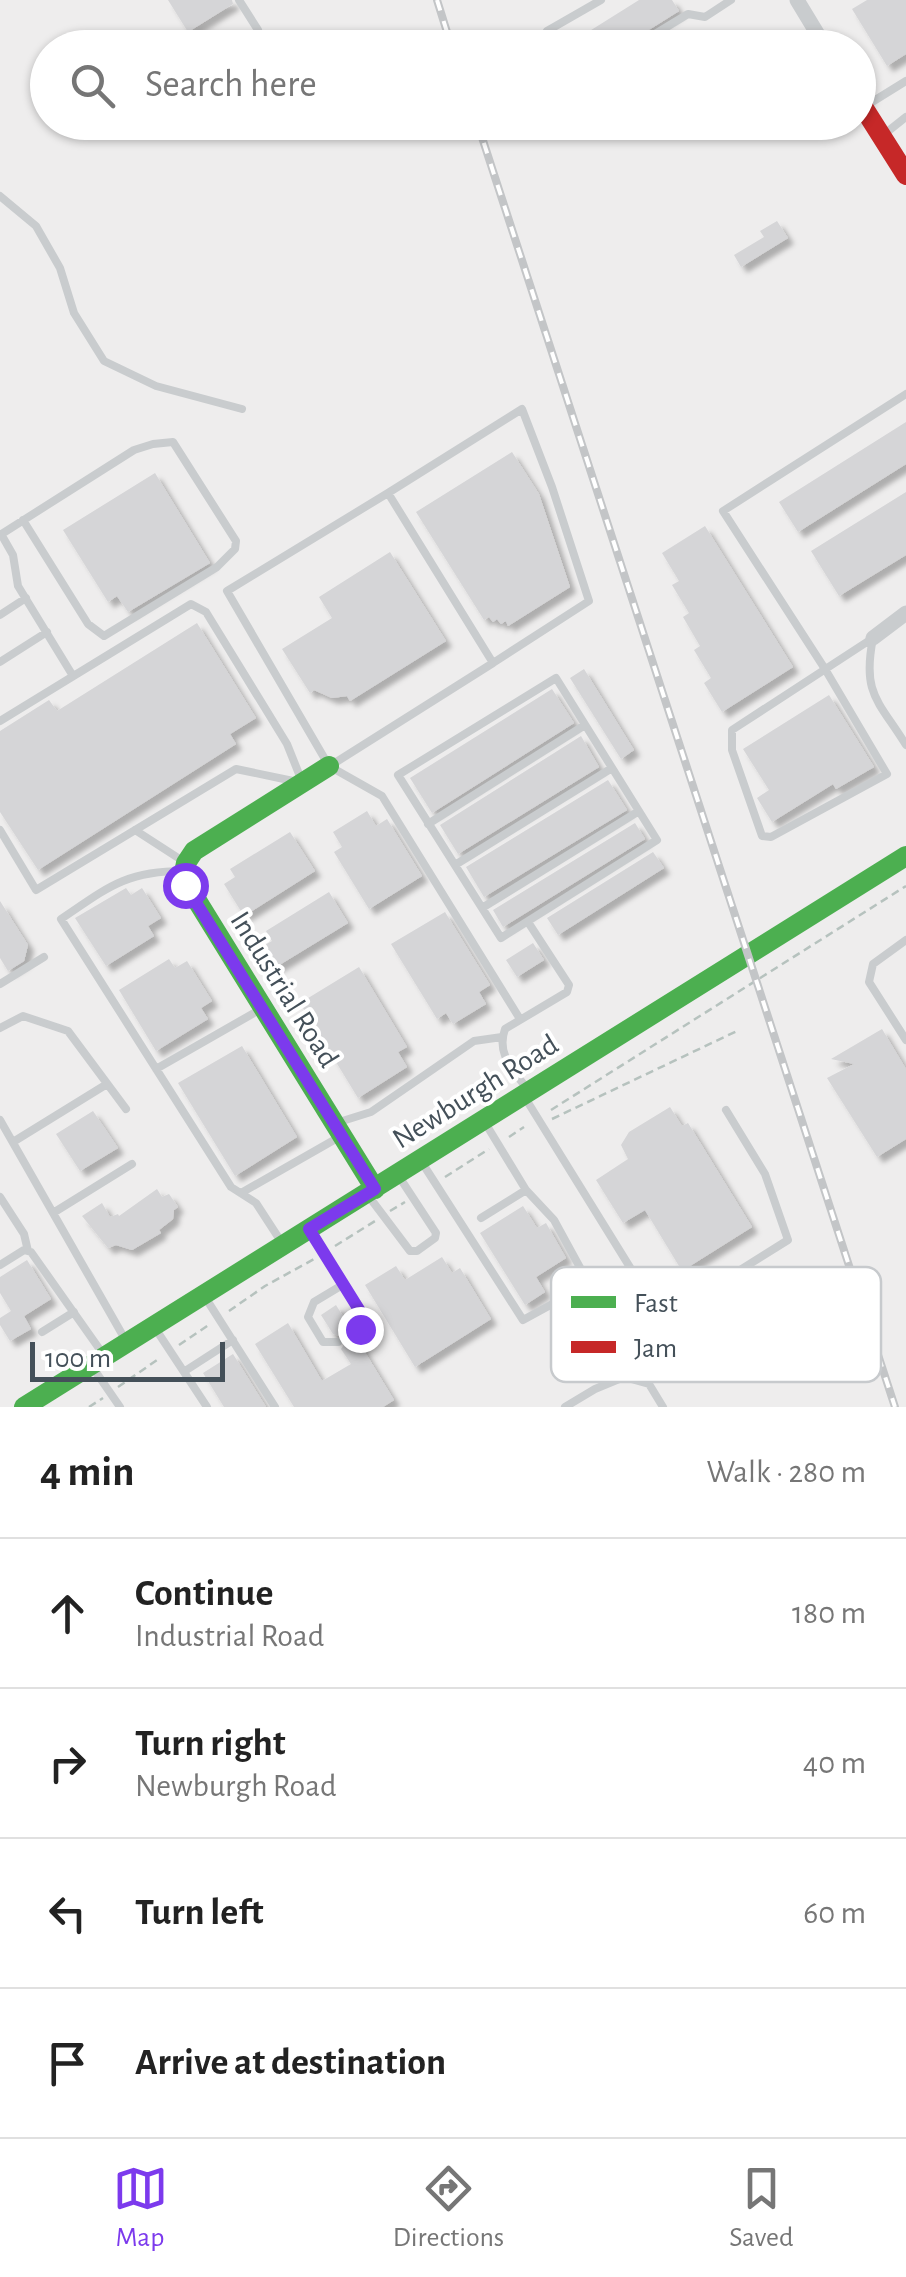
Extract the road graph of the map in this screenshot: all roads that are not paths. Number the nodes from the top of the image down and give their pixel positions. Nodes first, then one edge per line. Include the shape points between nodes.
1 (239, 0) edge
2 (601, 0) edge
3 (730, 0) edge
4 (803, 2) edge
5 (258, 30) dead end
6 (550, 30) edge
7 (662, 30) edge
8 (817, 30) edge
9 (906, 81) edge
10 (876, 96) edge
11 (906, 117) edge
12 (876, 127) edge
13 (882, 136) junction
14 (906, 174) edge
15 (0, 196) edge
16 (906, 394) edge
17 (242, 409) dead end
18 (388, 493) junction
19 (22, 520) junction
20 (0, 534) edge
21 (26, 598) junction
22 (906, 613) edge
23 (0, 614) edge
24 (46, 632) junction
25 (873, 638) junction
26 (0, 662) edge
27 (492, 662) junction
28 (826, 669) junction
29 (73, 676) junction
30 (0, 721) edge
31 (585, 725) junction
32 (906, 745) edge
33 (330, 766) junction
34 (612, 768) junction
35 (302, 783) junction
36 (639, 811) junction
37 (428, 824) junction
38 (0, 830) edge
39 (136, 830) junction
40 (906, 856) edge
41 (454, 865) junction
42 (185, 867) junction
43 (482, 908) junction
44 (528, 922) junction
45 (906, 940) edge
46 (44, 957) dead end
47 (0, 984) edge
48 (262, 1008) junction
49 (520, 1019) junction
50 (0, 1028) edge
51 (502, 1037) junction
52 (906, 1040) edge
53 (156, 1069) junction
54 (107, 1084) junction
55 (527, 1094) junction
56 (126, 1109) dead end
57 (726, 1110) dead end
58 (0, 1120) edge
59 (484, 1121) junction
60 (338, 1130) junction
61 (13, 1142) junction
62 (421, 1161) junction
63 (132, 1164) dead end
64 (398, 1175) junction
65 (526, 1190) junction
66 (371, 1191) junction
67 (241, 1194) junction
68 (0, 1197) edge
69 (54, 1213) junction
70 (481, 1218) dead end
71 (309, 1229) junction
72 (283, 1244) junction
73 (28, 1251) junction
74 (0, 1265) edge
75 (580, 1267) edge
76 (630, 1267) edge
77 (745, 1267) edge
78 (344, 1284) junction
79 (202, 1293) junction
80 (551, 1305) edge
81 (74, 1312) junction
82 (153, 1324) junction
83 (42, 1332) dead end
84 (354, 1333) dead end
85 (233, 1340) junction
86 (126, 1342) junction
87 (338, 1342) dead end
88 (97, 1360) junction
89 (185, 1372) junction
90 (612, 1382) edge
91 (640, 1382) edge
92 (24, 1407) edge
93 (120, 1407) edge
94 (207, 1407) edge
95 (275, 1407) edge
96 (565, 1407) edge
97 (663, 1407) edge

1 - 5 lane
2 - 6 lane
3 - 7 lane
4 - 8 street
9 - 10 lane
11 - 13 lane
12 - 13 main road
13 - 14 main road
15 - 17 lane via 36,226 60,268 74,313 104,361 156,386
16 - 28 lane via 723,511
18 - 27 lane
18 - 27 lane via 522,408 588,601
18 - 33 lane via 228,591
19 - 19 lane via 134,450 172,442 236,549 217,568 104,636 88,624
19 - 20 lane
20 - 21 lane
21 - 23 lane
21 - 24 lane
22 - 25 street
24 - 26 lane
24 - 29 lane
25 - 28 lane
25 - 32 lane via 869,686
27 - 33 lane
28 - 28 lane via 732,730 732,750 762,836 887,774
29 - 30 lane
29 - 35 lane via 198,605 287,744
31 - 34 lane
31 - 37 lane
31 - 37 lane via 556,678 398,776
33 - 35 main road
33 - 49 lane via 382,796
34 - 36 lane
34 - 41 lane
35 - 39 lane via 236,769
35 - 42 main road via 194,851
36 - 43 lane
36 - 44 lane via 657,840
37 - 41 lane
38 - 39 lane via 36,890
39 - 42 lane
40 - 55 main road, Newburgh Road
41 - 43 lane
42 - 48 main road, Industrial Road via 185,885
42 - 53 lane via 119,879 61,919
43 - 44 lane via 501,938
44 - 49 lane via 568,984 567,992
45 - 52 lane via 873,964 869,982
46 - 47 lane
48 - 53 lane
48 - 60 main road, Industrial Road
49 - 51 lane
50 - 54 lane via 24,1016 68,1030
51 - 55 lane via 503,1055
51 - 60 lane via 474,1041
53 - 67 lane via 230,1187
54 - 56 lane
54 - 61 lane
55 - 59 main road, Newburgh Road
55 - 76 lane
57 - 77 lane via 765,1174 788,1240
58 - 61 lane
59 - 62 main road, Newburgh Road
59 - 65 lane
60 - 66 main road, Industrial Road
60 - 67 lane
61 - 69 lane
62 - 64 main road, Newburgh Road
62 - 80 lane via 523,1320
63 - 69 lane
64 - 66 main road, Newburgh Road
64 - 66 lane via 436,1233 417,1251 410,1251
65 - 70 lane
65 - 75 lane via 554,1220
66 - 71 main road, Newburgh Road
67 - 72 lane via 256,1203
68 - 73 lane
69 - 86 lane
71 - 72 main road, Newburgh Road
71 - 78 lane
72 - 79 main road, Newburgh Road
73 - 74 lane
73 - 81 lane
78 - 84 lane via 368,1324
78 - 87 lane via 314,1302 308,1317 322,1342
79 - 82 main road, Newburgh Road
79 - 85 lane
81 - 83 lane
81 - 88 lane
82 - 86 main road, Newburgh Road
82 - 89 lane
85 - 89 lane
85 - 95 lane
86 - 88 main road, Newburgh Road
88 - 92 main road, Newburgh Road
88 - 93 lane
89 - 94 lane
90 - 96 lane
91 - 97 lane

